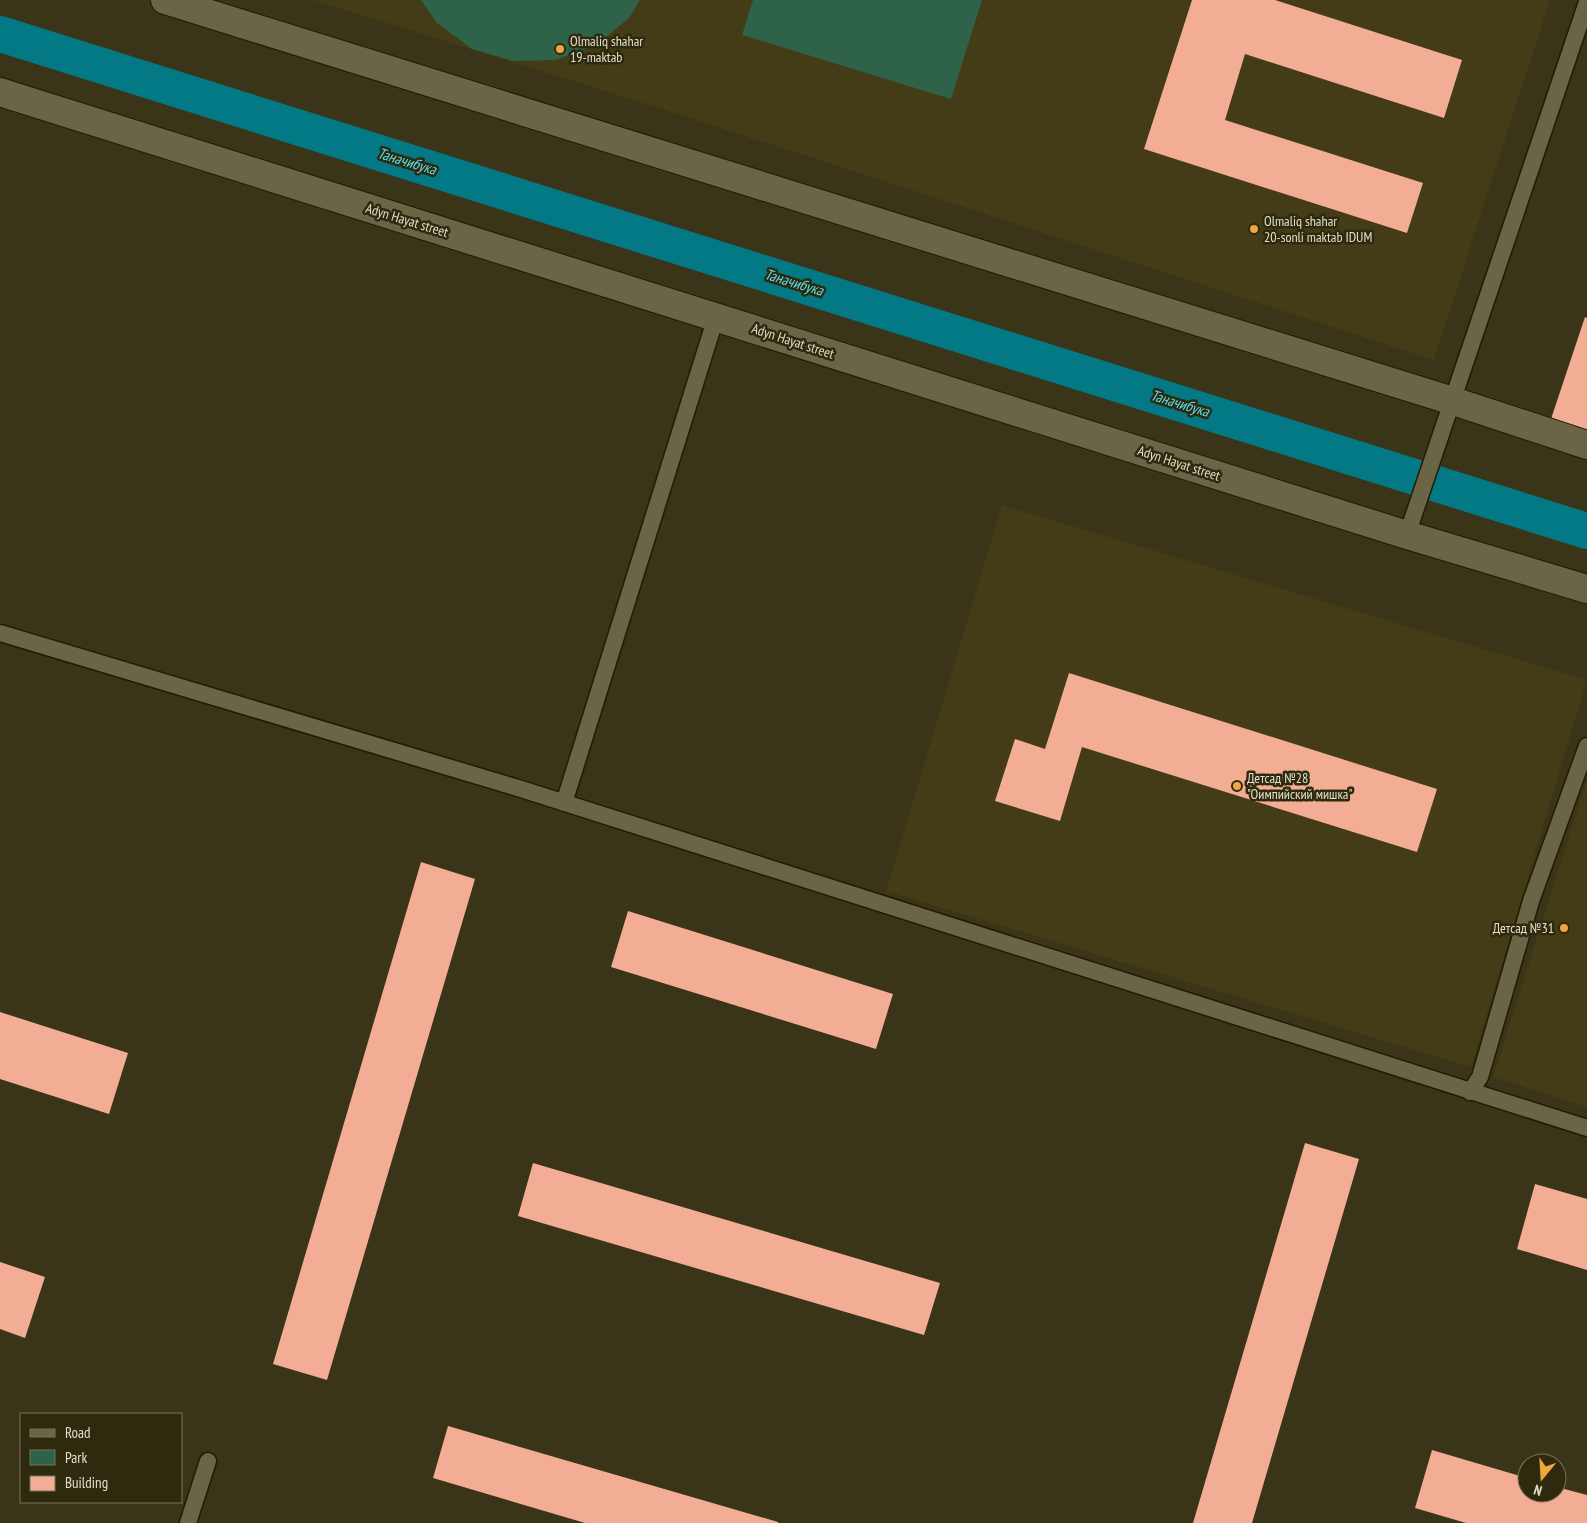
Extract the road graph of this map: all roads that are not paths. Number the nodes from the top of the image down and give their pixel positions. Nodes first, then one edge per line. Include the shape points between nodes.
1 (165, 0) edge
2 (1587, 2) edge
3 (0, 92) edge
4 (716, 317) junction
5 (1453, 401) junction
6 (1587, 445) edge
7 (1411, 525) junction
8 (1587, 589) edge
9 (0, 633) edge
10 (1587, 746) edge
11 (564, 803) junction
12 (1470, 1092) junction
13 (1587, 1128) edge
14 (208, 1461) dead end
15 (188, 1523) edge

1 - 5 street
2 - 5 lane
3 - 4 street, Adyn Hayat street
4 - 7 street, Adyn Hayat street
4 - 11 lane
5 - 6 street
5 - 7 lane
7 - 8 street, Adyn Hayat street
9 - 11 lane
10 - 12 lane via 1531,901 1480,1077
11 - 12 lane
12 - 13 lane
14 - 15 lane

